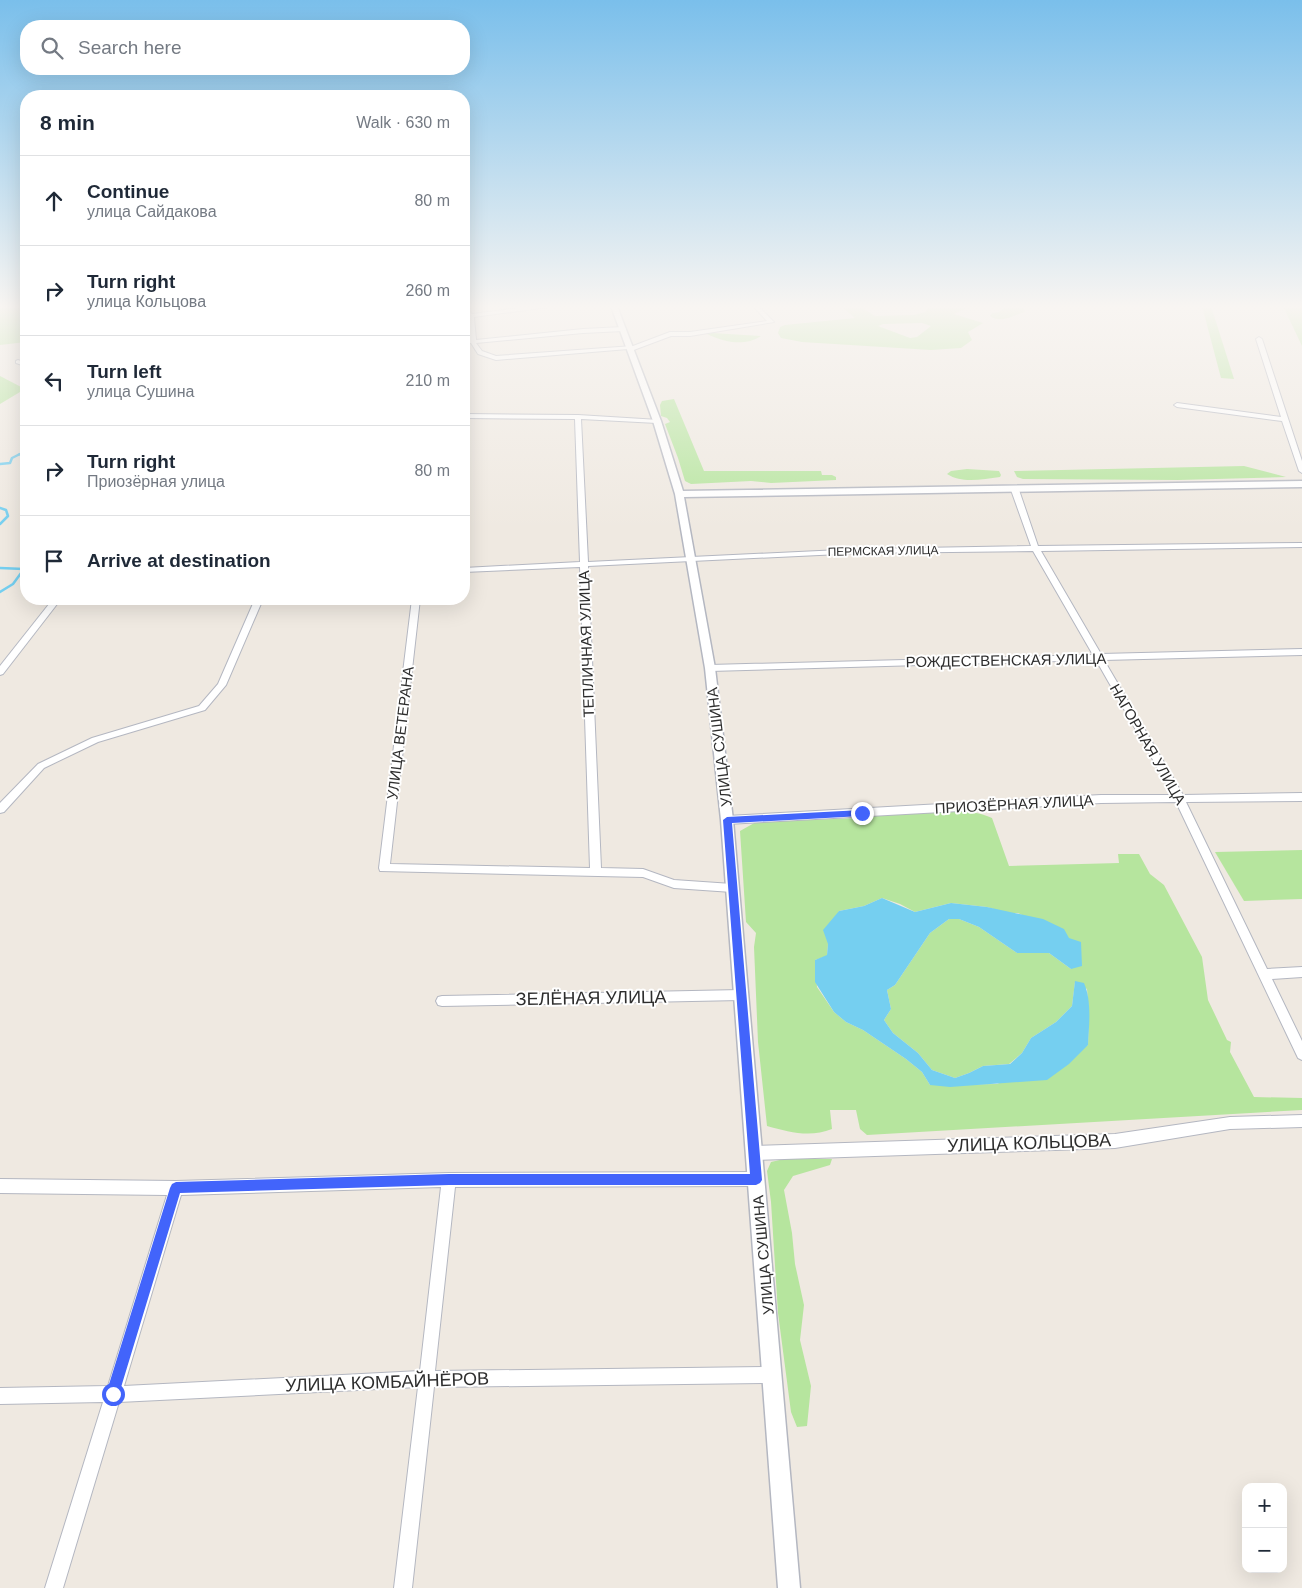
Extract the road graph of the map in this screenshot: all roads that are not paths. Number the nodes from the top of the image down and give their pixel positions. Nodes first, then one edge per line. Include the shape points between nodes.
1 (642, 380) edge
2 (1273, 380) edge
3 (1177, 405) dead end
4 (470, 416) edge
5 (578, 416) junction
6 (1285, 419) junction
7 (657, 421) junction
8 (1302, 472) edge
9 (1302, 484) edge
10 (1015, 490) junction
11 (679, 494) junction
12 (1302, 545) edge
13 (1036, 548) junction
14 (691, 560) junction
15 (582, 564) junction
16 (470, 570) edge
17 (52, 605) edge
18 (256, 605) edge
19 (415, 605) edge
20 (1302, 652) edge
21 (1099, 658) junction
22 (710, 668) junction
23 (0, 672) edge
24 (1179, 797) junction
25 (1302, 797) edge
26 (0, 809) edge
27 (727, 820) junction
28 (596, 872) junction
29 (732, 888) junction
30 (1302, 972) edge
31 (1265, 974) junction
32 (741, 995) junction
33 (442, 1001) dead end
34 (1302, 1054) edge
35 (1302, 1121) edge
36 (755, 1153) junction
37 (449, 1180) junction
38 (756, 1180) junction
39 (0, 1186) edge
40 (176, 1188) junction
41 (773, 1375) junction
42 (426, 1380) junction
43 (113, 1394) junction
44 (0, 1396) edge
45 (54, 1588) edge
46 (403, 1588) edge
47 (789, 1588) edge

1 - 7 street, УЛИЦА СУШИНА
2 - 6 street
3 - 6 street
4 - 5 street
5 - 7 street
5 - 15 street, ТЕПЛИЧНАЯ УЛИЦА
6 - 8 street
7 - 11 street, УЛИЦА СУШИНА
9 - 10 street
10 - 11 street
10 - 13 street, НАГОРНАЯ УЛИЦА
11 - 14 street, УЛИЦА СУШИНА
12 - 13 street, ПЕРМСКАЯ УЛИЦА
13 - 14 street, ПЕРМСКАЯ УЛИЦА via 861,551
13 - 21 street, НАГОРНАЯ УЛИЦА
14 - 15 street, ПЕРМСКАЯ УЛИЦА
14 - 22 street, УЛИЦА СУШИНА
15 - 16 street, ПЕРМСКАЯ УЛИЦА
15 - 28 street, ТЕПЛИЧНАЯ УЛИЦА
17 - 23 street
18 - 26 street via 222,685 202,708 95,740 42,766
19 - 28 street, УЛИЦА ВЕТЕРАНА via 384,868
20 - 21 street, РОЖДЕСТВЕНСКАЯ УЛИЦА
21 - 22 street, РОЖДЕСТВЕНСКАЯ УЛИЦА
21 - 24 street, НАГОРНАЯ УЛИЦА
22 - 27 street, УЛИЦА СУШИНА
24 - 25 street, ПРИОЗЁРНАЯ УЛИЦА
24 - 27 street, ПРИОЗЁРНАЯ УЛИЦА
24 - 31 street, НАГОРНАЯ УЛИЦА
27 - 29 street, УЛИЦА СУШИНА
28 - 29 street via 643,873 674,884
29 - 32 street, УЛИЦА СУШИНА
30 - 31 street
31 - 34 street, НАГОРНАЯ УЛИЦА
32 - 33 street, ЗЕЛЁНАЯ УЛИЦА
32 - 36 street, УЛИЦА СУШИНА
35 - 36 street, УЛИЦА КОЛЬЦОВА via 1230,1123 1115,1141
36 - 38 street, УЛИЦА СУШИНА
37 - 38 street
37 - 40 street
37 - 42 street
38 - 41 street, УЛИЦА СУШИНА
39 - 40 street
40 - 43 street
41 - 42 street, УЛИЦА КОМБАЙНЁРОВ
41 - 47 street, УЛИЦА СУШИНА
42 - 43 street, УЛИЦА КОМБАЙНЁРОВ
42 - 46 street
43 - 44 street, УЛИЦА КОМБАЙНЁРОВ
43 - 45 street

